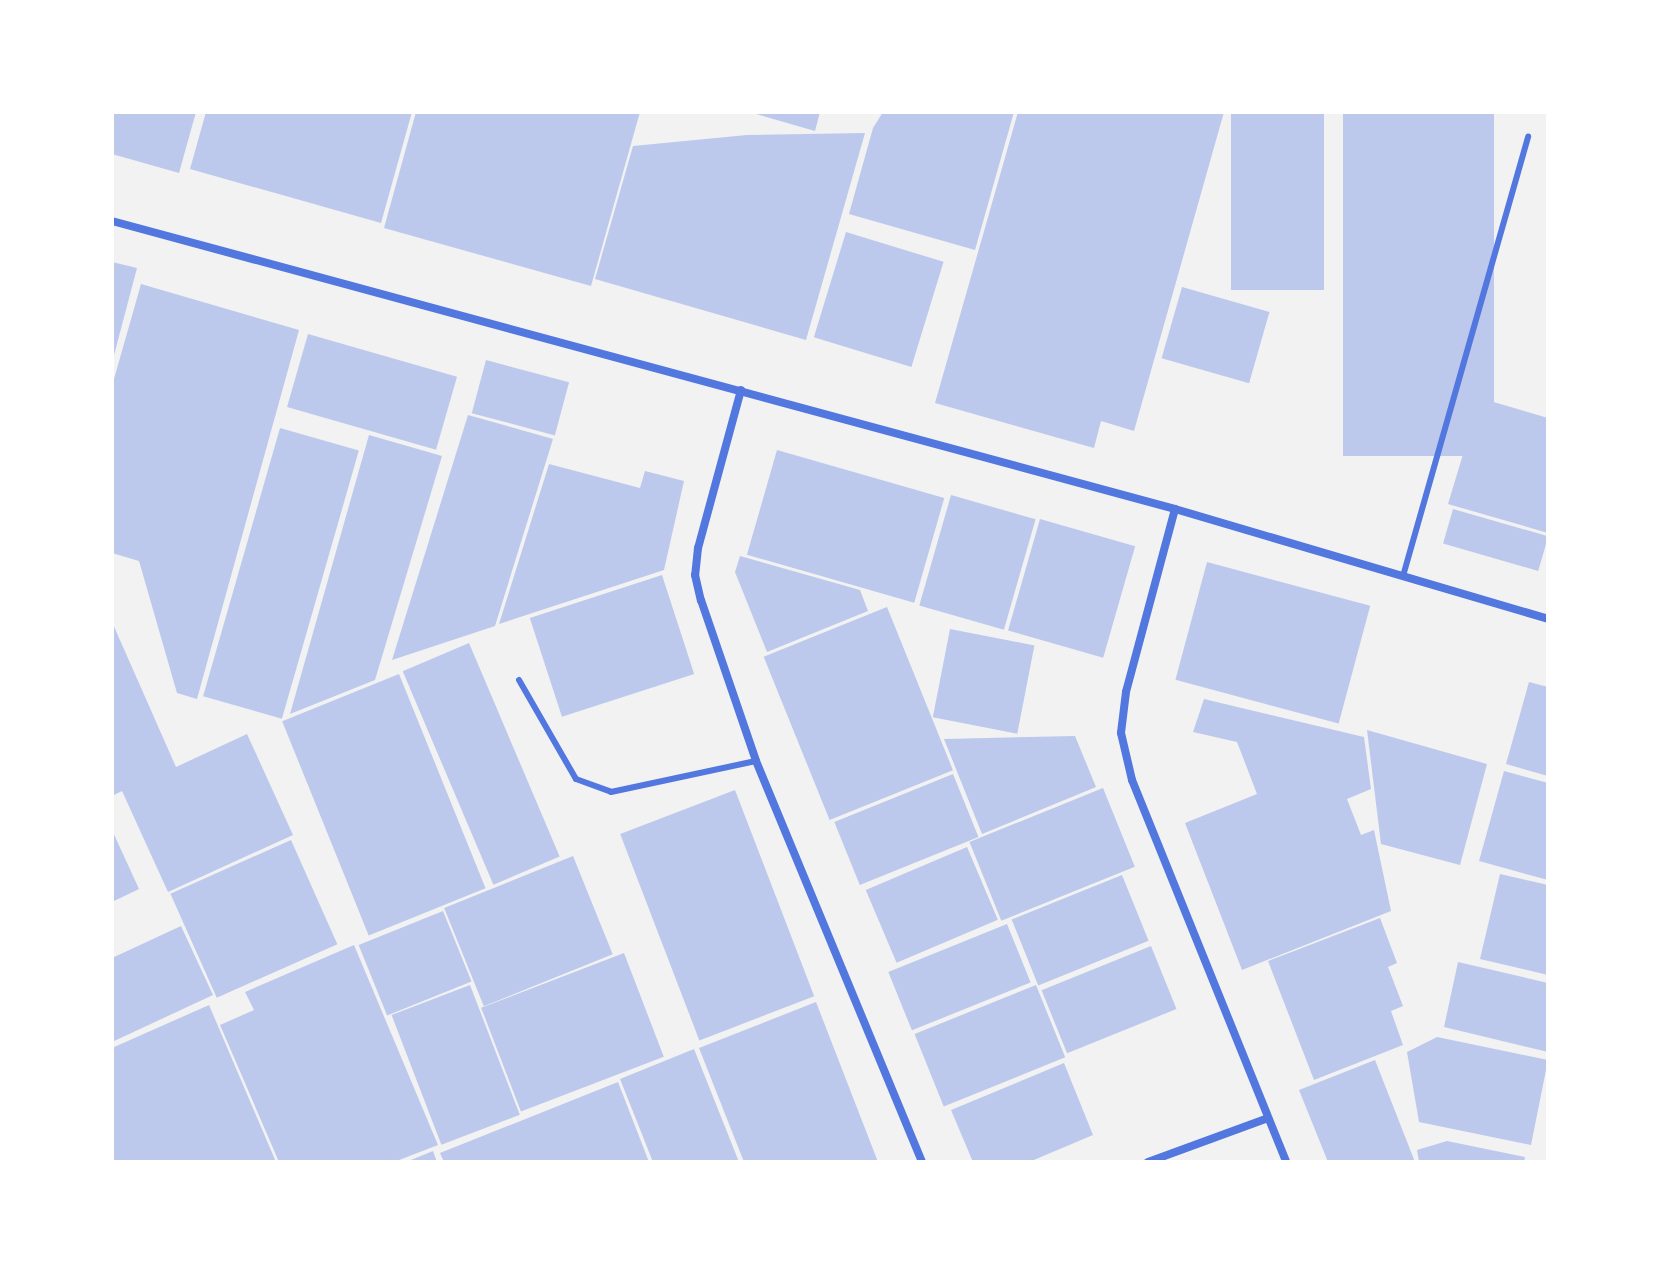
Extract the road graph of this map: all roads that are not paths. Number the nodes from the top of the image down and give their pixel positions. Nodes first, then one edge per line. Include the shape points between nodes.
1 (1528, 136) dead end
2 (112, 221) edge
3 (741, 390) junction
4 (1175, 509) junction
5 (1403, 576) junction
6 (1548, 619) edge
7 (519, 680) dead end
8 (756, 761) junction
9 (1268, 1118) junction
10 (922, 1162) edge
11 (1148, 1162) edge
12 (1286, 1162) edge

1 - 5 lane
2 - 3 street
3 - 4 street
3 - 8 street via 695,575
4 - 5 street
4 - 9 street via 1126,692 1121,733 1132,780
5 - 6 street
7 - 8 lane via 576,779 611,792
8 - 10 street
9 - 11 street
9 - 12 street

